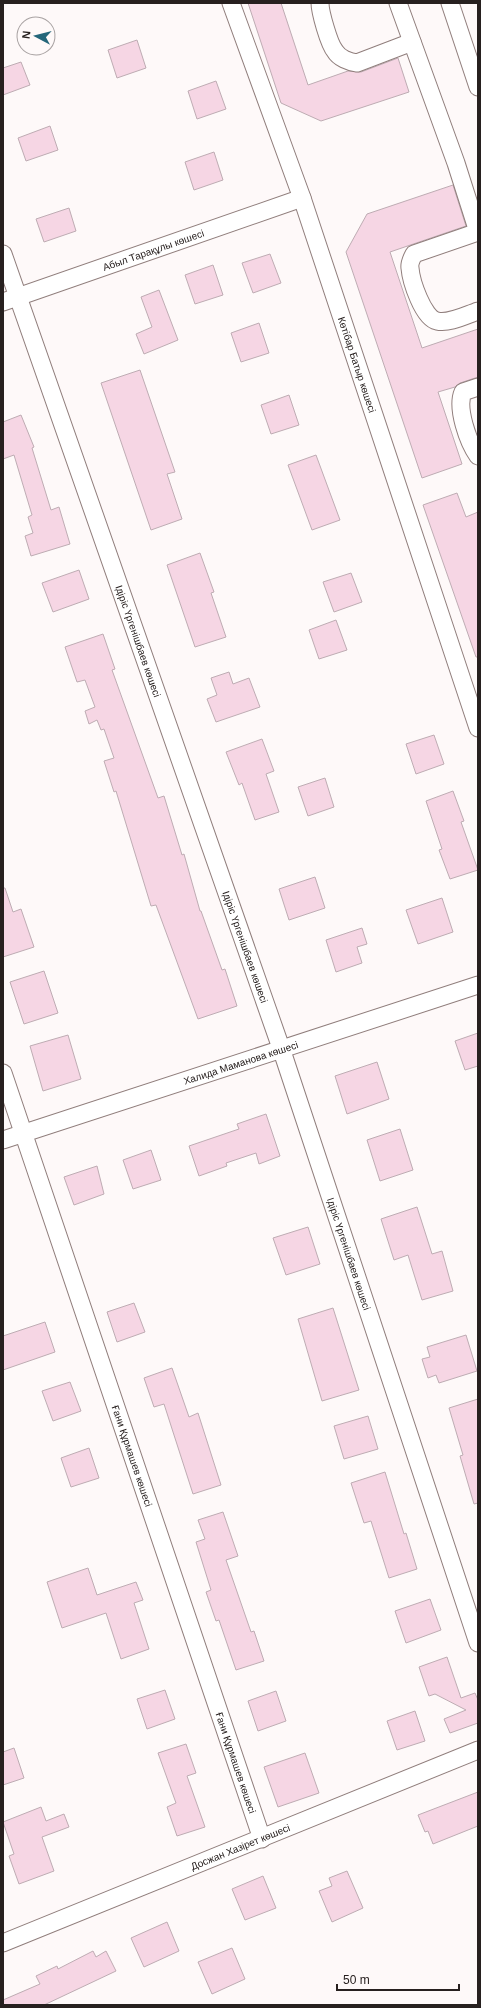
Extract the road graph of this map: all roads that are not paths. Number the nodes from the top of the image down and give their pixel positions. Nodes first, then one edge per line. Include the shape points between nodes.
1 (231, 3) edge
2 (320, 3) edge
3 (398, 3) edge
4 (450, 3) edge
5 (412, 42) junction
6 (478, 87) edge
7 (302, 198) junction
8 (478, 232) edge
9 (3, 254) edge
10 (10, 299) edge
11 (478, 311) edge
12 (478, 387) edge
13 (478, 456) edge
14 (478, 728) edge
15 (478, 985) edge
16 (281, 1048) junction
17 (3, 1073) edge
18 (23, 1133) junction
19 (3, 1140) edge
20 (478, 1643) edge
21 (478, 1750) edge
22 (262, 1840) junction
23 (3, 1943) edge

1 - 7 street, Көтібар Батыр көшесі
2 - 5 street via 320,12 335,52 348,62 356,63
3 - 5 street
4 - 6 street
5 - 8 street
7 - 10 street, Абыл Тарақұлы көшесі
7 - 14 street, Көтібар Батыр көшесі
8 - 11 street via 414,254 410,268 428,317 442,322
9 - 10 street, Ідіріс Үргенішбаев көшесі
10 - 16 street, Ідіріс Үргенішбаев көшесі
12 - 13 street via 463,392 460,399 460,408 473,449
15 - 16 street, Халида Маманова көшесі
16 - 18 street, Халида Маманова көшесі
16 - 20 street, Ідіріс Үргенішбаев көшесі
17 - 18 street, Ғани Құрмашев көшесі
18 - 19 street, Халида Маманова көшесі
18 - 22 street, Ғани Құрмашев көшесі
21 - 22 street, Досжан Хазірет көшесі
22 - 23 street, Досжан Хазірет көшесі

